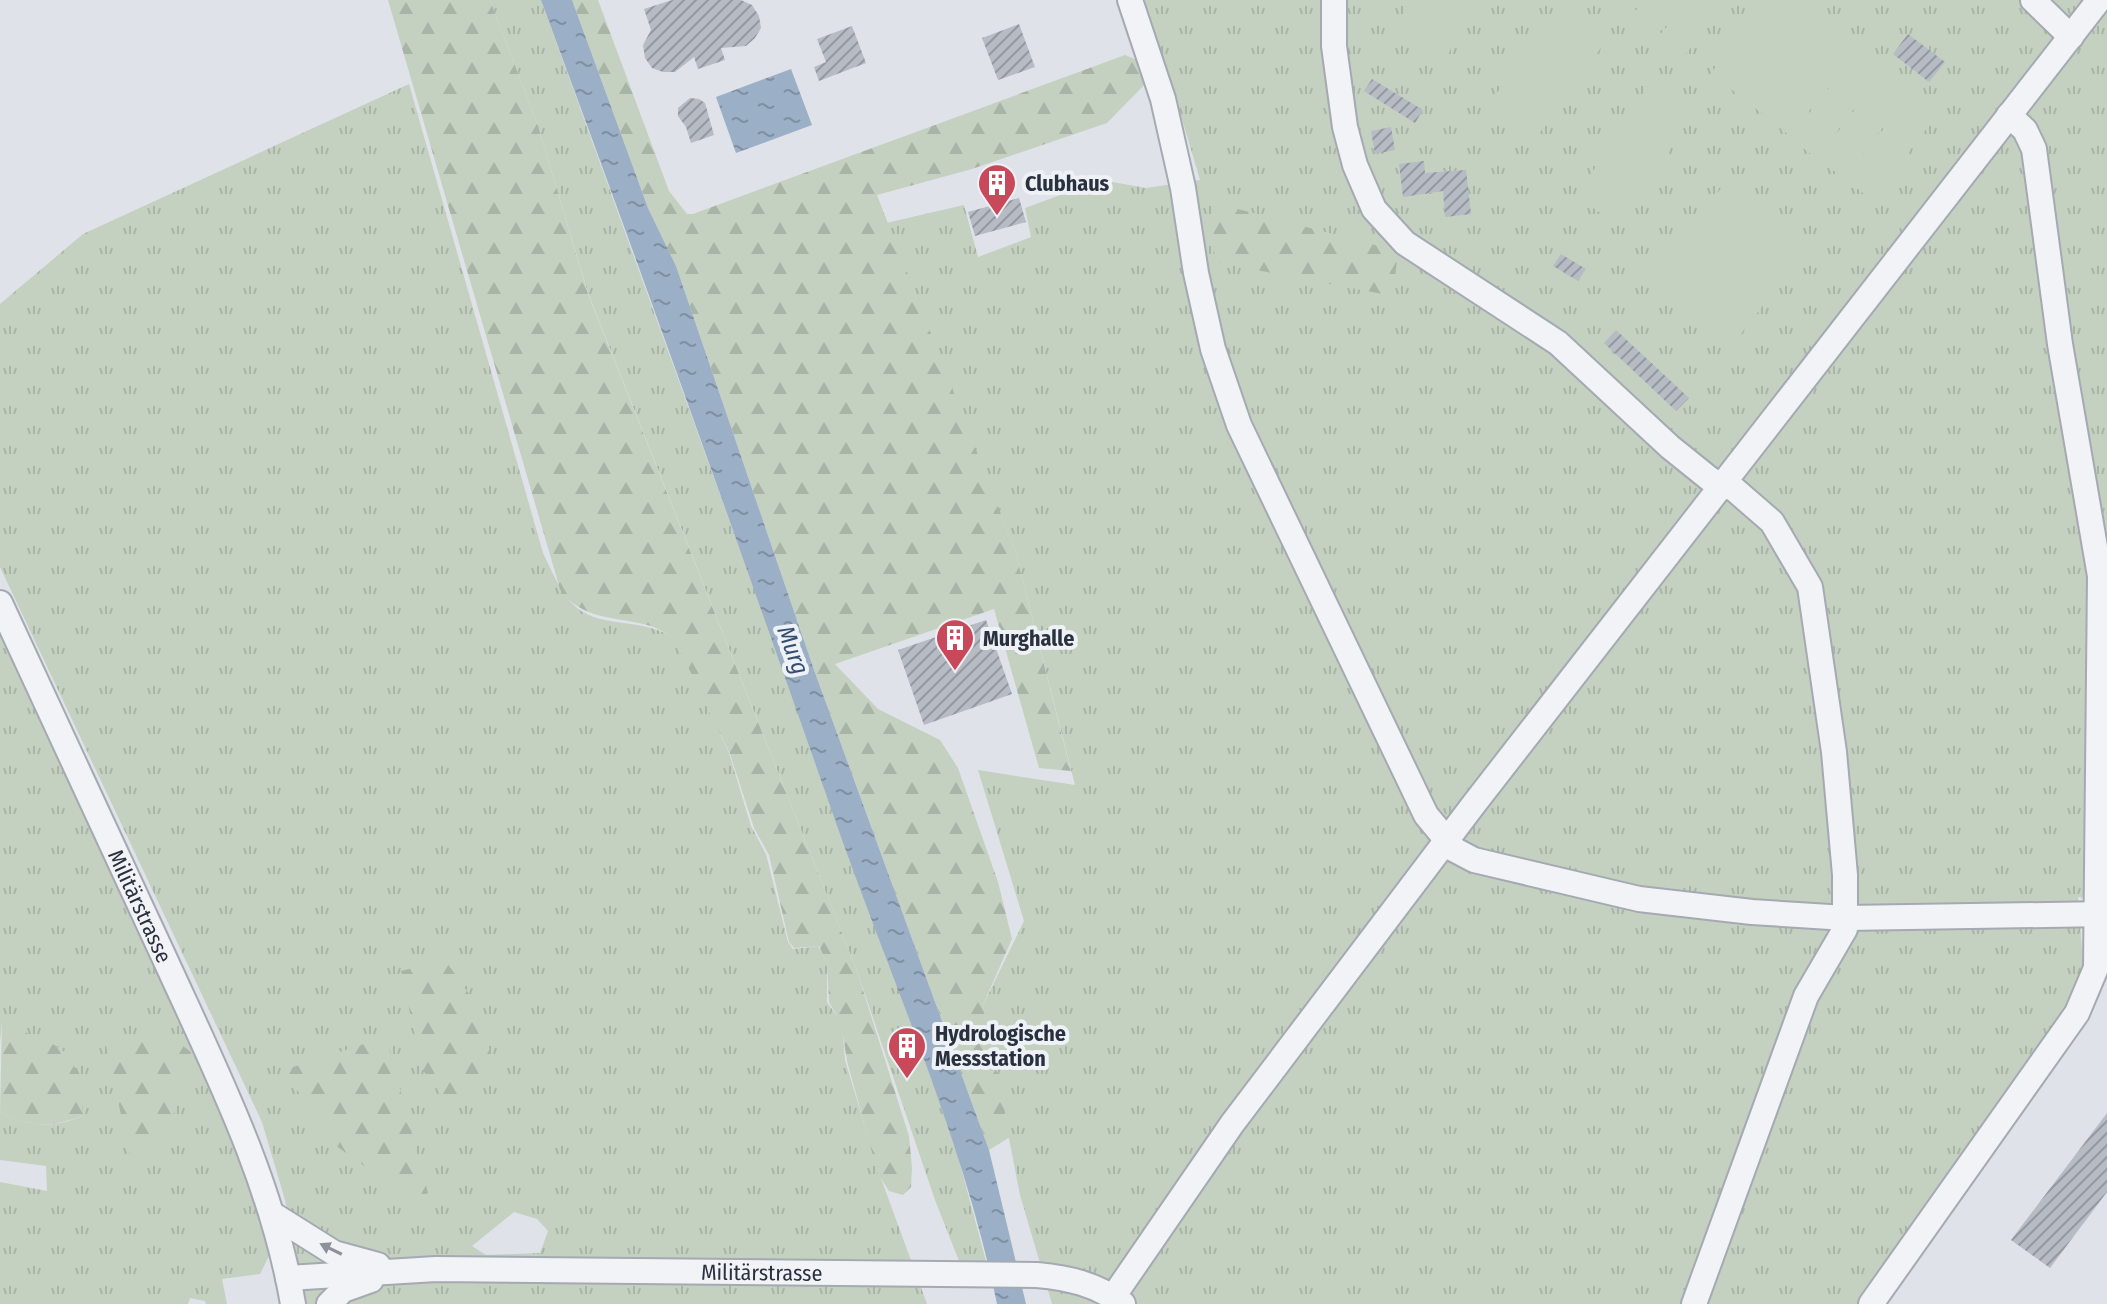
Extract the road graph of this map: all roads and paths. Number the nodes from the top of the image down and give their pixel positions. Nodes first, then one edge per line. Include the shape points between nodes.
1 (1130, 0) edge
2 (1334, 0) edge
3 (2033, 0) edge
4 (2099, 0) edge
5 (2071, 37) junction
6 (2009, 115) junction
7 (1723, 484) junction
8 (0, 603) edge
9 (1447, 841) junction
10 (2102, 914) edge
11 (1846, 918) junction
12 (272, 1214) junction
13 (396, 1270) junction
14 (288, 1278) junction
15 (1118, 1300) edge
16 (293, 1304) edge
17 (329, 1304) edge
18 (1694, 1304) edge
19 (1871, 1304) edge

1 - 9 street via 1163,99 1213,349 1239,425 1426,815
2 - 7 street via 1345,127 1374,209 1405,243 1558,343 1670,447
3 - 5 street
4 - 5 street
5 - 6 street
6 - 7 street
6 - 10 street via 2025,130 2034,149 2060,344 2100,576
7 - 9 street
7 - 11 street via 1772,522 1810,587 1834,752
8 - 12 street, Militärstrasse via 207,1050
9 - 11 street via 1485,863 1639,899
9 - 15 street via 1239,1115
10 - 11 street
10 - 19 street via 2096,968 2077,1013
11 - 18 street via 1845,929 1806,996
13 -> 12 street, Militärstrasse via 334,1253
12 - 14 street, Militärstrasse
13 - 14 street, Militärstrasse
13 - 15 street, Militärstrasse via 1037,1275 1066,1277
13 - 17 street, Militärstrasse via 343,1290
14 - 16 street, Militärstrasse

